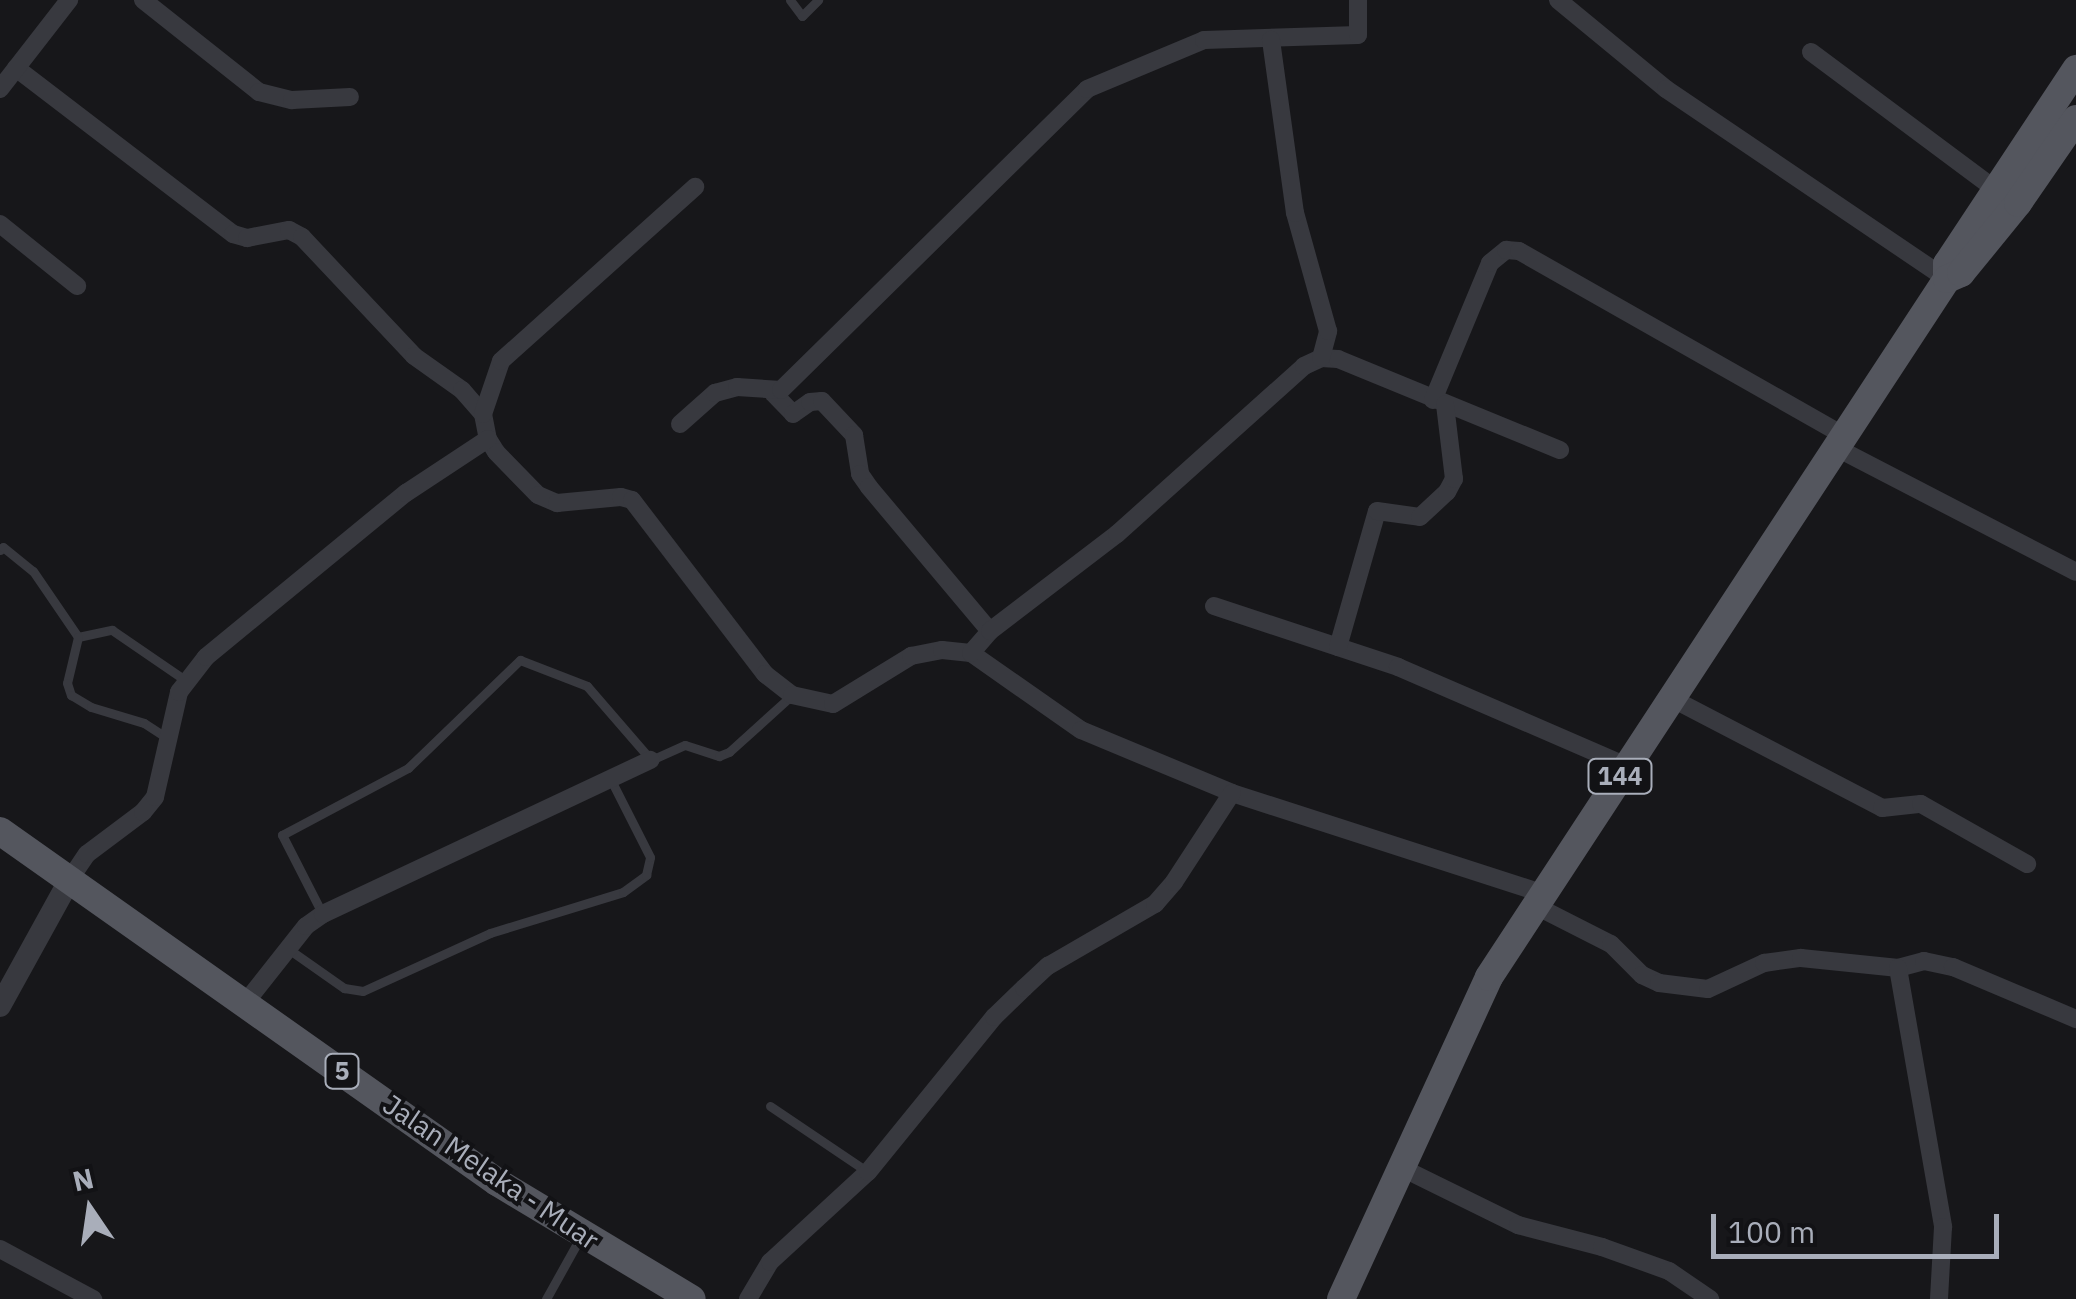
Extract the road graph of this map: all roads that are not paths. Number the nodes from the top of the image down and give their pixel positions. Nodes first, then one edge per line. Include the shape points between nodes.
1 (70, 0) edge
2 (143, 0) edge
3 (790, 0) edge
4 (818, 0) edge
5 (1358, 0) edge
6 (1558, 0) edge
7 (1271, 40) junction
8 (1811, 52) dead end
9 (16, 68) junction
10 (2076, 70) edge
11 (0, 88) edge
12 (350, 97) dead end
13 (2076, 118) edge
14 (695, 187) dead end
15 (1996, 190) junction
16 (0, 224) edge
17 (1947, 278) junction
18 (77, 286) dead end
19 (1321, 358) junction
20 (773, 393) junction
21 (1439, 402) junction
22 (483, 414) junction
23 (680, 424) dead end
24 (488, 439) junction
25 (1839, 441) junction
26 (1560, 450) dead end
27 (0, 550) edge
28 (2076, 572) edge
29 (1214, 606) dead end
30 (990, 632) junction
31 (78, 637) junction
32 (1338, 646) junction
33 (971, 653) junction
34 (185, 680) junction
35 (792, 695) junction
36 (1673, 700) junction
37 (169, 740) junction
38 (651, 760) junction
39 (1627, 766) junction
40 (610, 779) junction
41 (1232, 794) junction
42 (0, 832) edge
43 (2027, 864) dead end
44 (70, 879) junction
45 (1538, 899) junction
46 (322, 914) junction
47 (287, 948) junction
48 (1898, 968) junction
49 (244, 1002) junction
50 (0, 1006) edge
51 (2076, 1019) edge
52 (770, 1106) dead end
53 (1398, 1166) junction
54 (868, 1172) junction
55 (582, 1235) junction
56 (0, 1248) edge
57 (93, 1299) edge
58 (546, 1299) edge
59 (692, 1299) edge
60 (748, 1299) edge
61 (1340, 1299) edge
62 (1710, 1299) edge
63 (1939, 1299) edge

1 - 9 street
2 - 12 street via 260,92 309,100
3 - 4 lane via 802,16
5 - 7 street via 1358,35
6 - 17 street via 1666,89
7 - 19 street via 1295,213 1328,331
7 - 20 street via 1204,40 1087,90 799,375
8 - 15 street
9 - 11 street
9 - 22 street via 232,234 247,238 289,230 302,237 398,340
10 - 15 main road, 144
13 - 17 main road, 144 via 2018,203 1961,273
14 - 22 street via 501,361
15 - 17 main road, 144 via 1947,264
16 - 18 street
17 - 25 main road, 144
19 - 21 street via 1338,359
19 - 30 street via 1304,366 1084,562
20 - 23 street via 737,387 715,394
20 - 30 street via 793,414 822,401 844,424 869,487
21 - 25 street via 1490,263 1506,250 1519,251
21 - 26 street
21 - 32 street via 1454,479 1420,517 1377,512
22 - 24 street
24 - 34 street via 406,493
24 - 35 street via 522,481 548,499 632,500 765,674
25 - 28 street
25 - 36 main road, 144
27 - 31 lane via 32,570
29 - 32 street
30 - 33 street
31 - 34 lane via 112,630
31 - 37 lane via 66,684 71,695 144,723
32 - 39 street
33 - 35 street via 912,656 833,704
33 - 41 street via 1081,730
34 - 37 street
35 - 38 lane via 729,752 718,756 685,745
36 - 39 main road, 144
36 - 43 street via 1882,808 1921,804
37 - 44 street via 155,797 87,854
38 - 40 street
38 - 46 lane via 588,686 520,660 408,768 282,835
39 - 45 main road, 144
40 - 46 street
40 - 47 lane via 650,857 646,874 622,892 490,933 363,992 344,988
41 - 45 street
41 - 54 street via 1155,904 1048,966 1024,988
42 - 44 main road, Jalan Melaka - Muar / 5
44 - 49 main road, Jalan Melaka - Muar / 5
44 - 50 street
45 - 48 street via 1659,983 1708,989 1764,963 1802,958
45 - 53 main road, 144 via 1474,1006
46 - 47 street
47 - 49 street
48 - 51 street via 1924,962 1953,967
48 - 63 street via 1943,1227
49 - 55 main road, Jalan Melaka - Muar / 5
52 - 54 lane
53 - 61 main road, 144
53 - 62 street via 1532,1230 1670,1272
54 - 60 street via 785,1245
55 - 58 lane
55 - 59 main road, Jalan Melaka - Muar / 5
56 - 57 street

